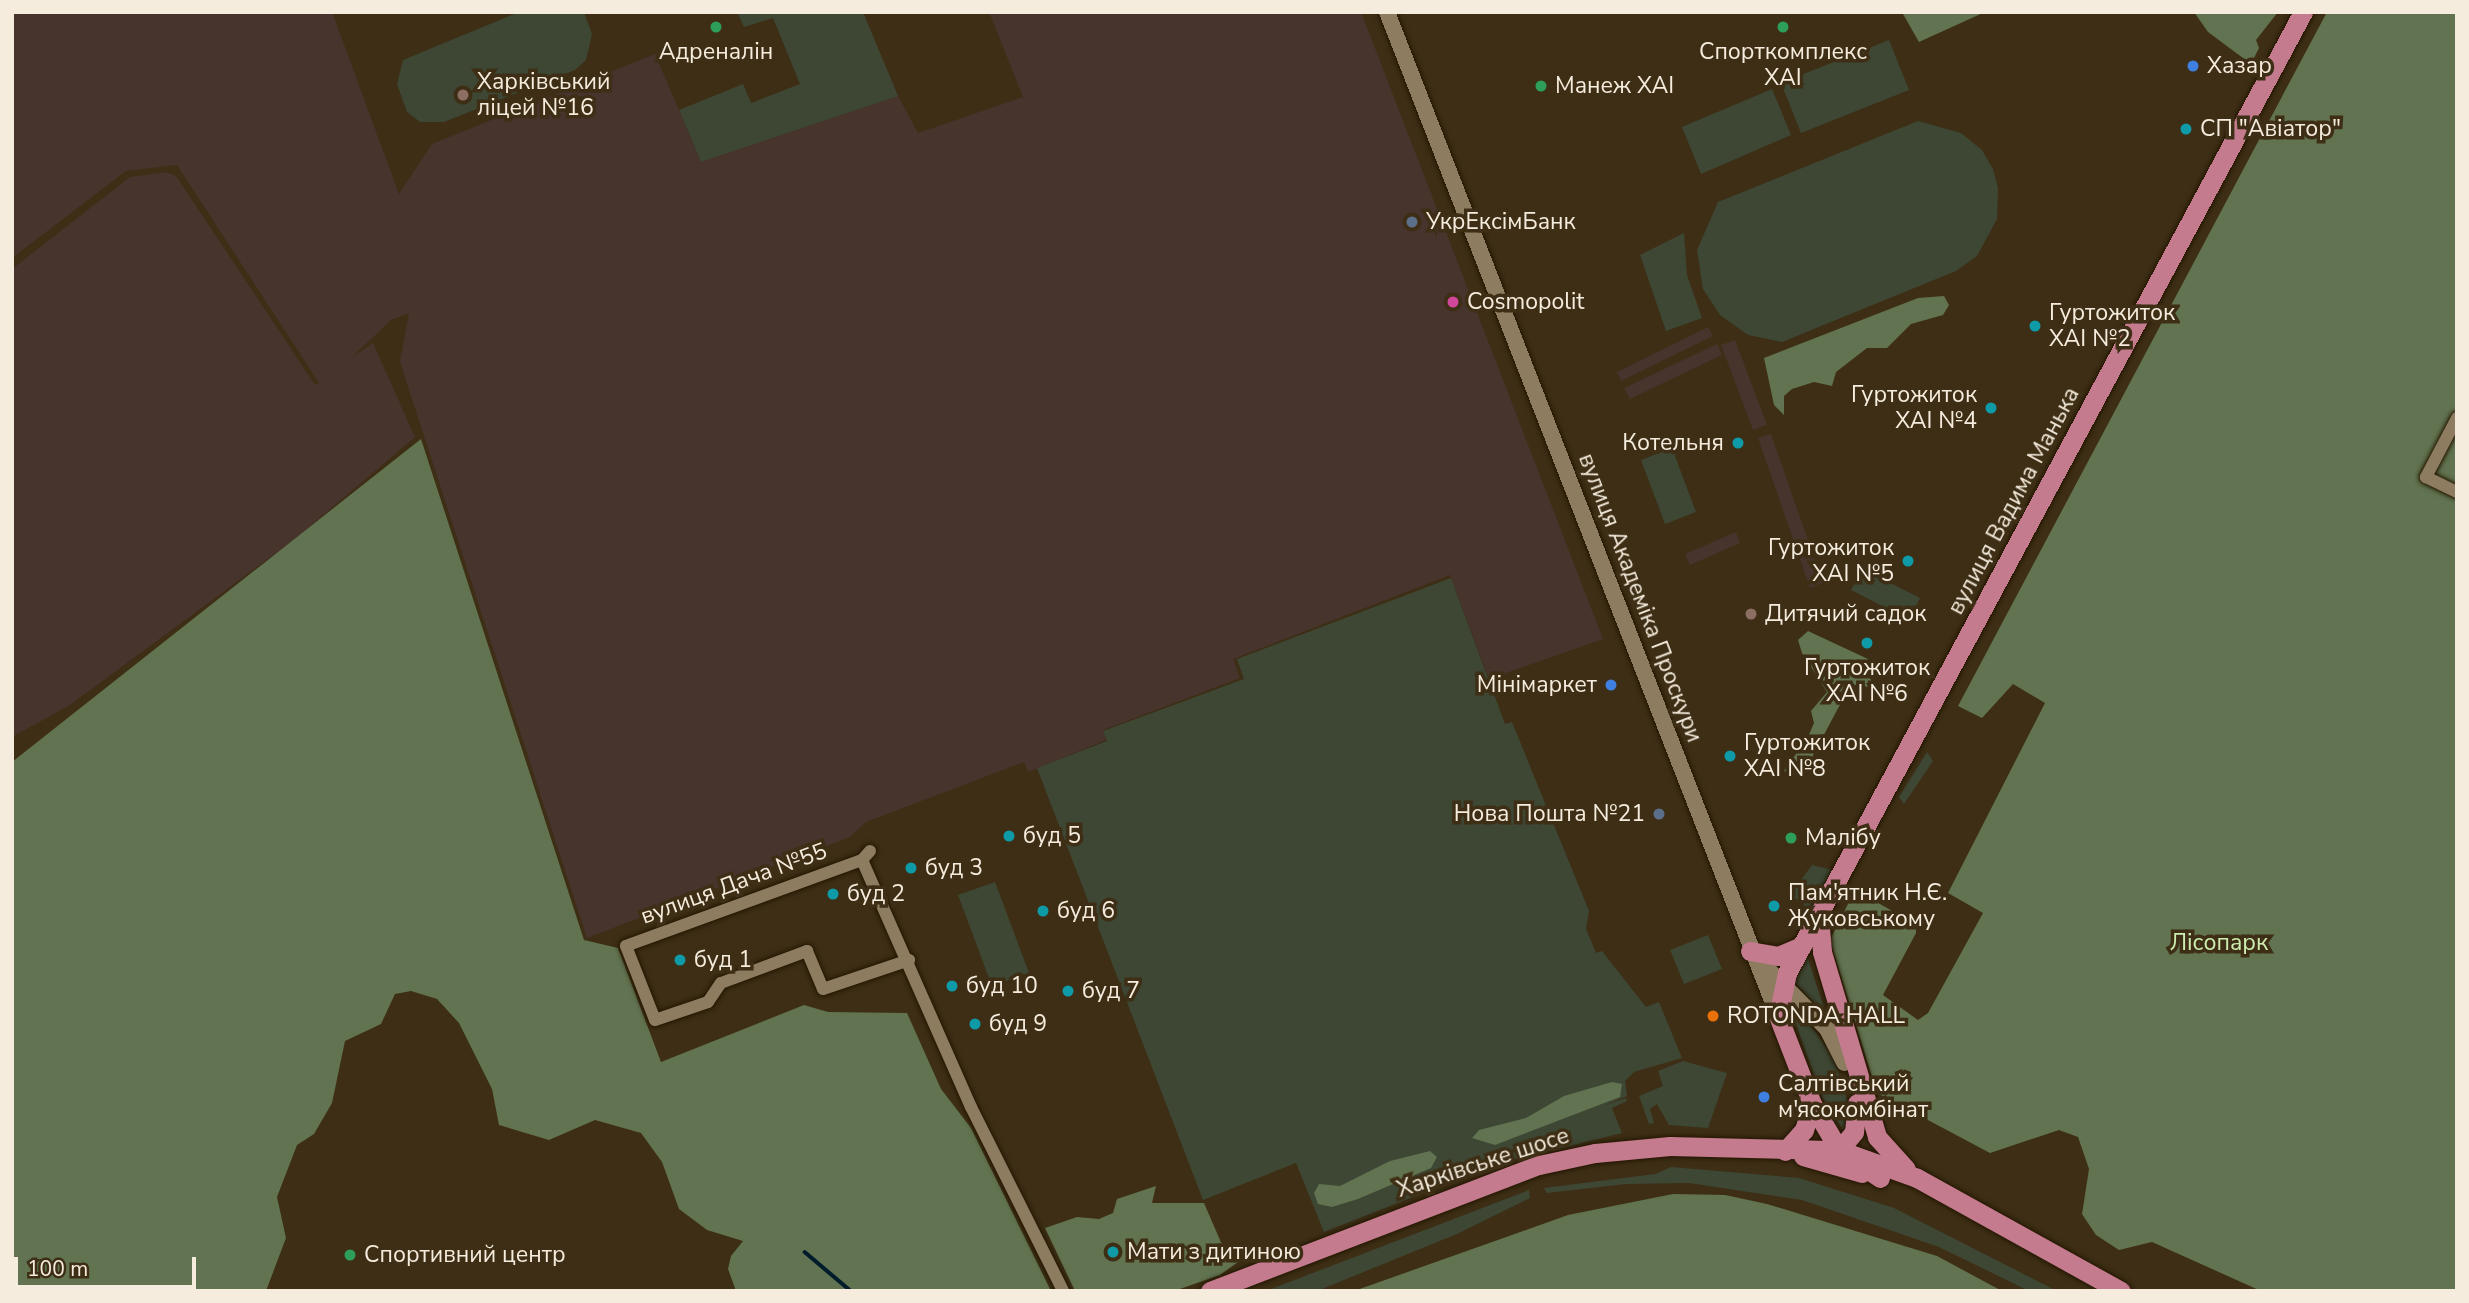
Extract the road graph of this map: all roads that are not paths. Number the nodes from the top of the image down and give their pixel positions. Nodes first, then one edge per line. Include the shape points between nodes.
1 (1387, 12) edge
2 (2303, 12) edge
3 (2457, 418) edge
4 (2457, 492) edge
5 (1819, 917) junction
6 (1801, 946) junction
7 (1750, 951) junction
8 (909, 960) junction
9 (1784, 984) junction
10 (1778, 1016) junction
11 (1844, 1063) junction
12 (1857, 1103) junction
13 (1812, 1104) junction
14 (1880, 1144) junction
15 (1839, 1150) junction
16 (1793, 1153) junction
17 (1880, 1178) junction
18 (1917, 1178) junction
19 (1988, 1218) junction
20 (1063, 1291) edge
21 (1210, 1291) edge
22 (2121, 1291) edge

1 - 7 street, вулиця Академіка Проскури
2 - 5 main road, вулиця Вадима Манька
3 - 4 street via 2426,477
5 - 6 main road, вулиця Вадима Манька
5 - 11 main road via 1816,955
5 - 14 main road via 1829,980
6 - 7 main road via 1778,956
6 - 9 main road, вулиця Вадима Манька
7 - 9 street
7 - 10 street, вулиця Академіка Проскури
8 - 8 street, вулиця Дача №55 via 823,989 807,951 721,983 708,1002 655,1020 626,946 866,856
8 - 20 street, вулиця Дача №55 via 971,1107
9 - 10 main road, вулиця Вадима Манька
9 - 11 street via 1827,1029
10 - 13 main road, вулиця Академіка Проскури
11 - 12 main road
12 - 14 main road
12 - 15 main road via 1858,1124
13 - 15 main road, вулиця Академіка Проскури
13 - 16 main road
14 - 18 main road
15 - 16 main road, Харківське шосе
15 - 17 main road, вулиця Академіка Проскури
15 - 18 main road, Харківське шосе
16 - 17 main road, Харківське шосе
16 - 21 main road, Харківське шосе via 1670,1146 1560,1160 1471,1188
17 - 19 main road, Харківське шосе
18 - 19 main road, Харківське шосе
19 - 22 main road, Харківське шосе

